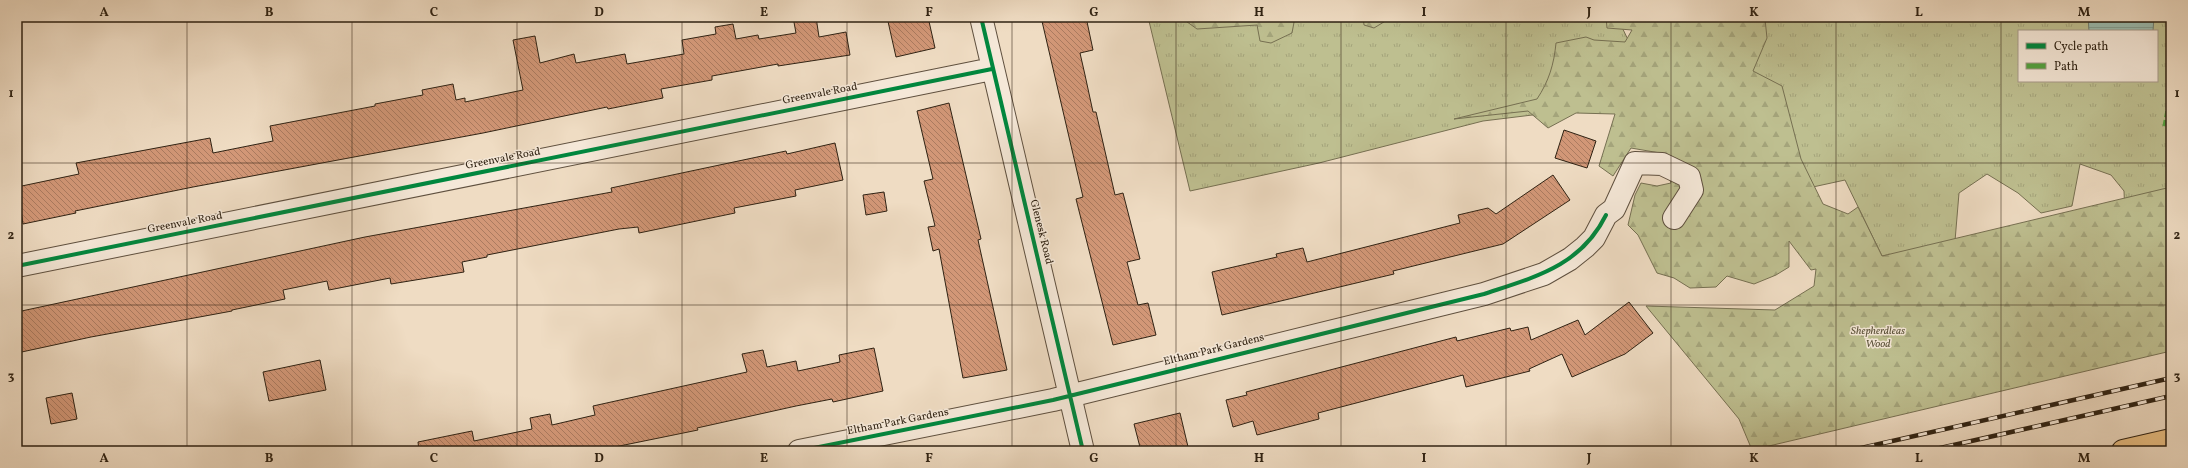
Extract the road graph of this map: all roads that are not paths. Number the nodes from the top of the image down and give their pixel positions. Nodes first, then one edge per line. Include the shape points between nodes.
1 (981, 17) edge
2 (992, 69) junction
3 (1674, 218) dead end
4 (17, 266) edge
5 (1070, 395) junction
6 (2171, 440) edge
7 (799, 451) edge
8 (1083, 451) edge
9 (2122, 451) edge

1 - 2 street, Glenesk Road
2 - 4 street, Greenvale Road
2 - 5 street, Glenesk Road
3 - 5 street, Eltham Park Gardens via 1692,190 1689,177 1662,164 1635,163 1614,209 1606,215 1594,238 1570,259 1544,274 1484,294
5 - 7 street, Eltham Park Gardens
5 - 8 street, Glenesk Road
6 - 9 highway

